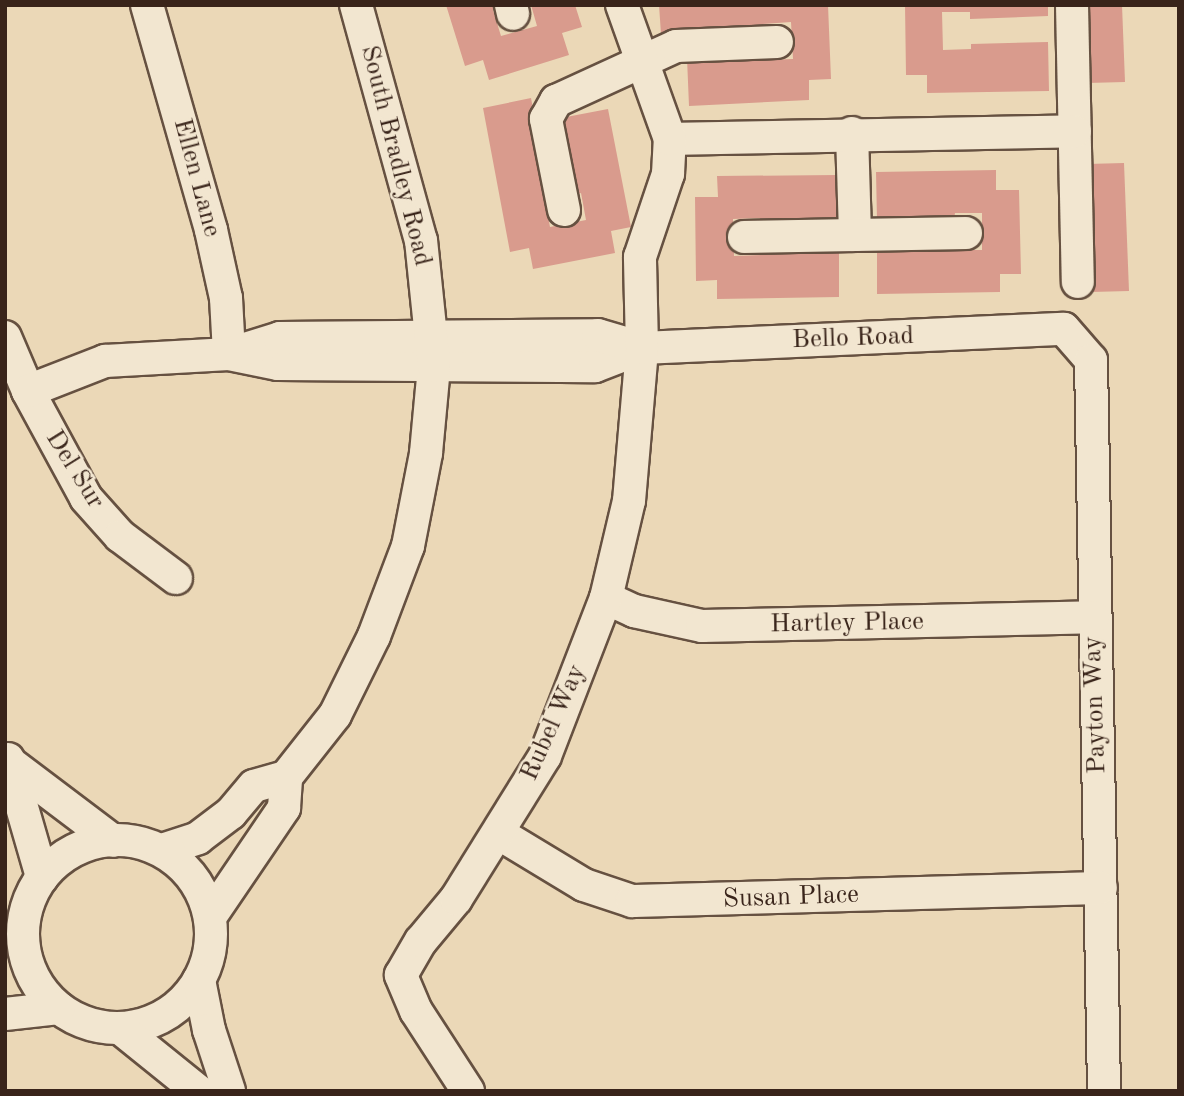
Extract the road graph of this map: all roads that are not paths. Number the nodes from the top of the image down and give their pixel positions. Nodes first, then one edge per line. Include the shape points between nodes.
1 (147, 5) edge
2 (356, 5) edge
3 (622, 5) edge
4 (1072, 5) edge
5 (777, 42) dead end
6 (642, 62) junction
7 (1074, 131) junction
8 (852, 133) junction
9 (670, 139) junction
10 (564, 210) dead end
11 (966, 233) dead end
12 (855, 235) junction
13 (744, 237) dead end
14 (1078, 282) dead end
15 (1064, 329) joint
16 (5, 337) edge
17 (642, 348) junction
18 (433, 351) junction
19 (229, 354) junction
20 (28, 391) junction
21 (176, 578) dead end
22 (606, 598) junction
23 (1093, 617) junction
24 (8, 759) edge
25 (286, 777) junction
26 (498, 833) junction
27 (113, 841) junction
28 (162, 850) junction
29 (42, 877) junction
30 (1101, 888) junction
31 (210, 917) junction
32 (14, 947) edge
33 (199, 980) junction
34 (59, 1008) junction
35 (5, 1014) edge
36 (120, 1028) junction
37 (198, 1091) edge
38 (229, 1091) edge
39 (468, 1091) edge
40 (1104, 1091) edge

1 - 19 street, Ellen Lane via 211,230 226,298
2 - 18 street, South Bradley Road via 421,241
3 - 6 street
4 - 7 street
5 - 6 street via 689,44
6 - 9 street
6 - 10 street via 548,109 546,120
7 - 8 street
7 - 14 street
8 - 9 street
8 - 12 street
9 - 17 street, Rubel Way via 668,174 640,257
11 - 12 street
12 - 13 street
15 - 17 street, Bello Road
15 - 23 street, Payton Way via 1091,360
16 - 20 street, Del Sur
17 - 18 street, Bello Road via 595,366
17 - 22 street, Rubel Way via 629,501
18 - 19 street, Bello Road via 280,338
18 - 25 street, South Bradley Road via 426,453 408,546 374,636 335,715
19 - 20 street, Bello Road via 105,361
20 - 21 street, Del Sur via 86,498 120,536
22 - 23 street, Hartley Place via 634,611 702,626
22 - 26 street, Rubel Way via 545,756
23 - 30 street, Payton Way
24 - 27 street
24 - 29 street
25 - 28 street via 254,786 231,813 198,838
25 - 31 street via 284,808
26 - 30 street, Susan Place via 584,885 632,901
26 - 39 street, Rubel Way via 401,975 416,1011
27 - 28 street via 131,840
27 - 29 street via 68,853
28 - 31 street via 194,878
29 - 32 street
30 - 40 street, Payton Way
31 - 33 street via 208,960
32 - 34 street
33 - 36 street via 166,1014
33 - 38 street via 209,1031
34 - 35 street
34 - 36 street via 77,1019
36 - 37 street

